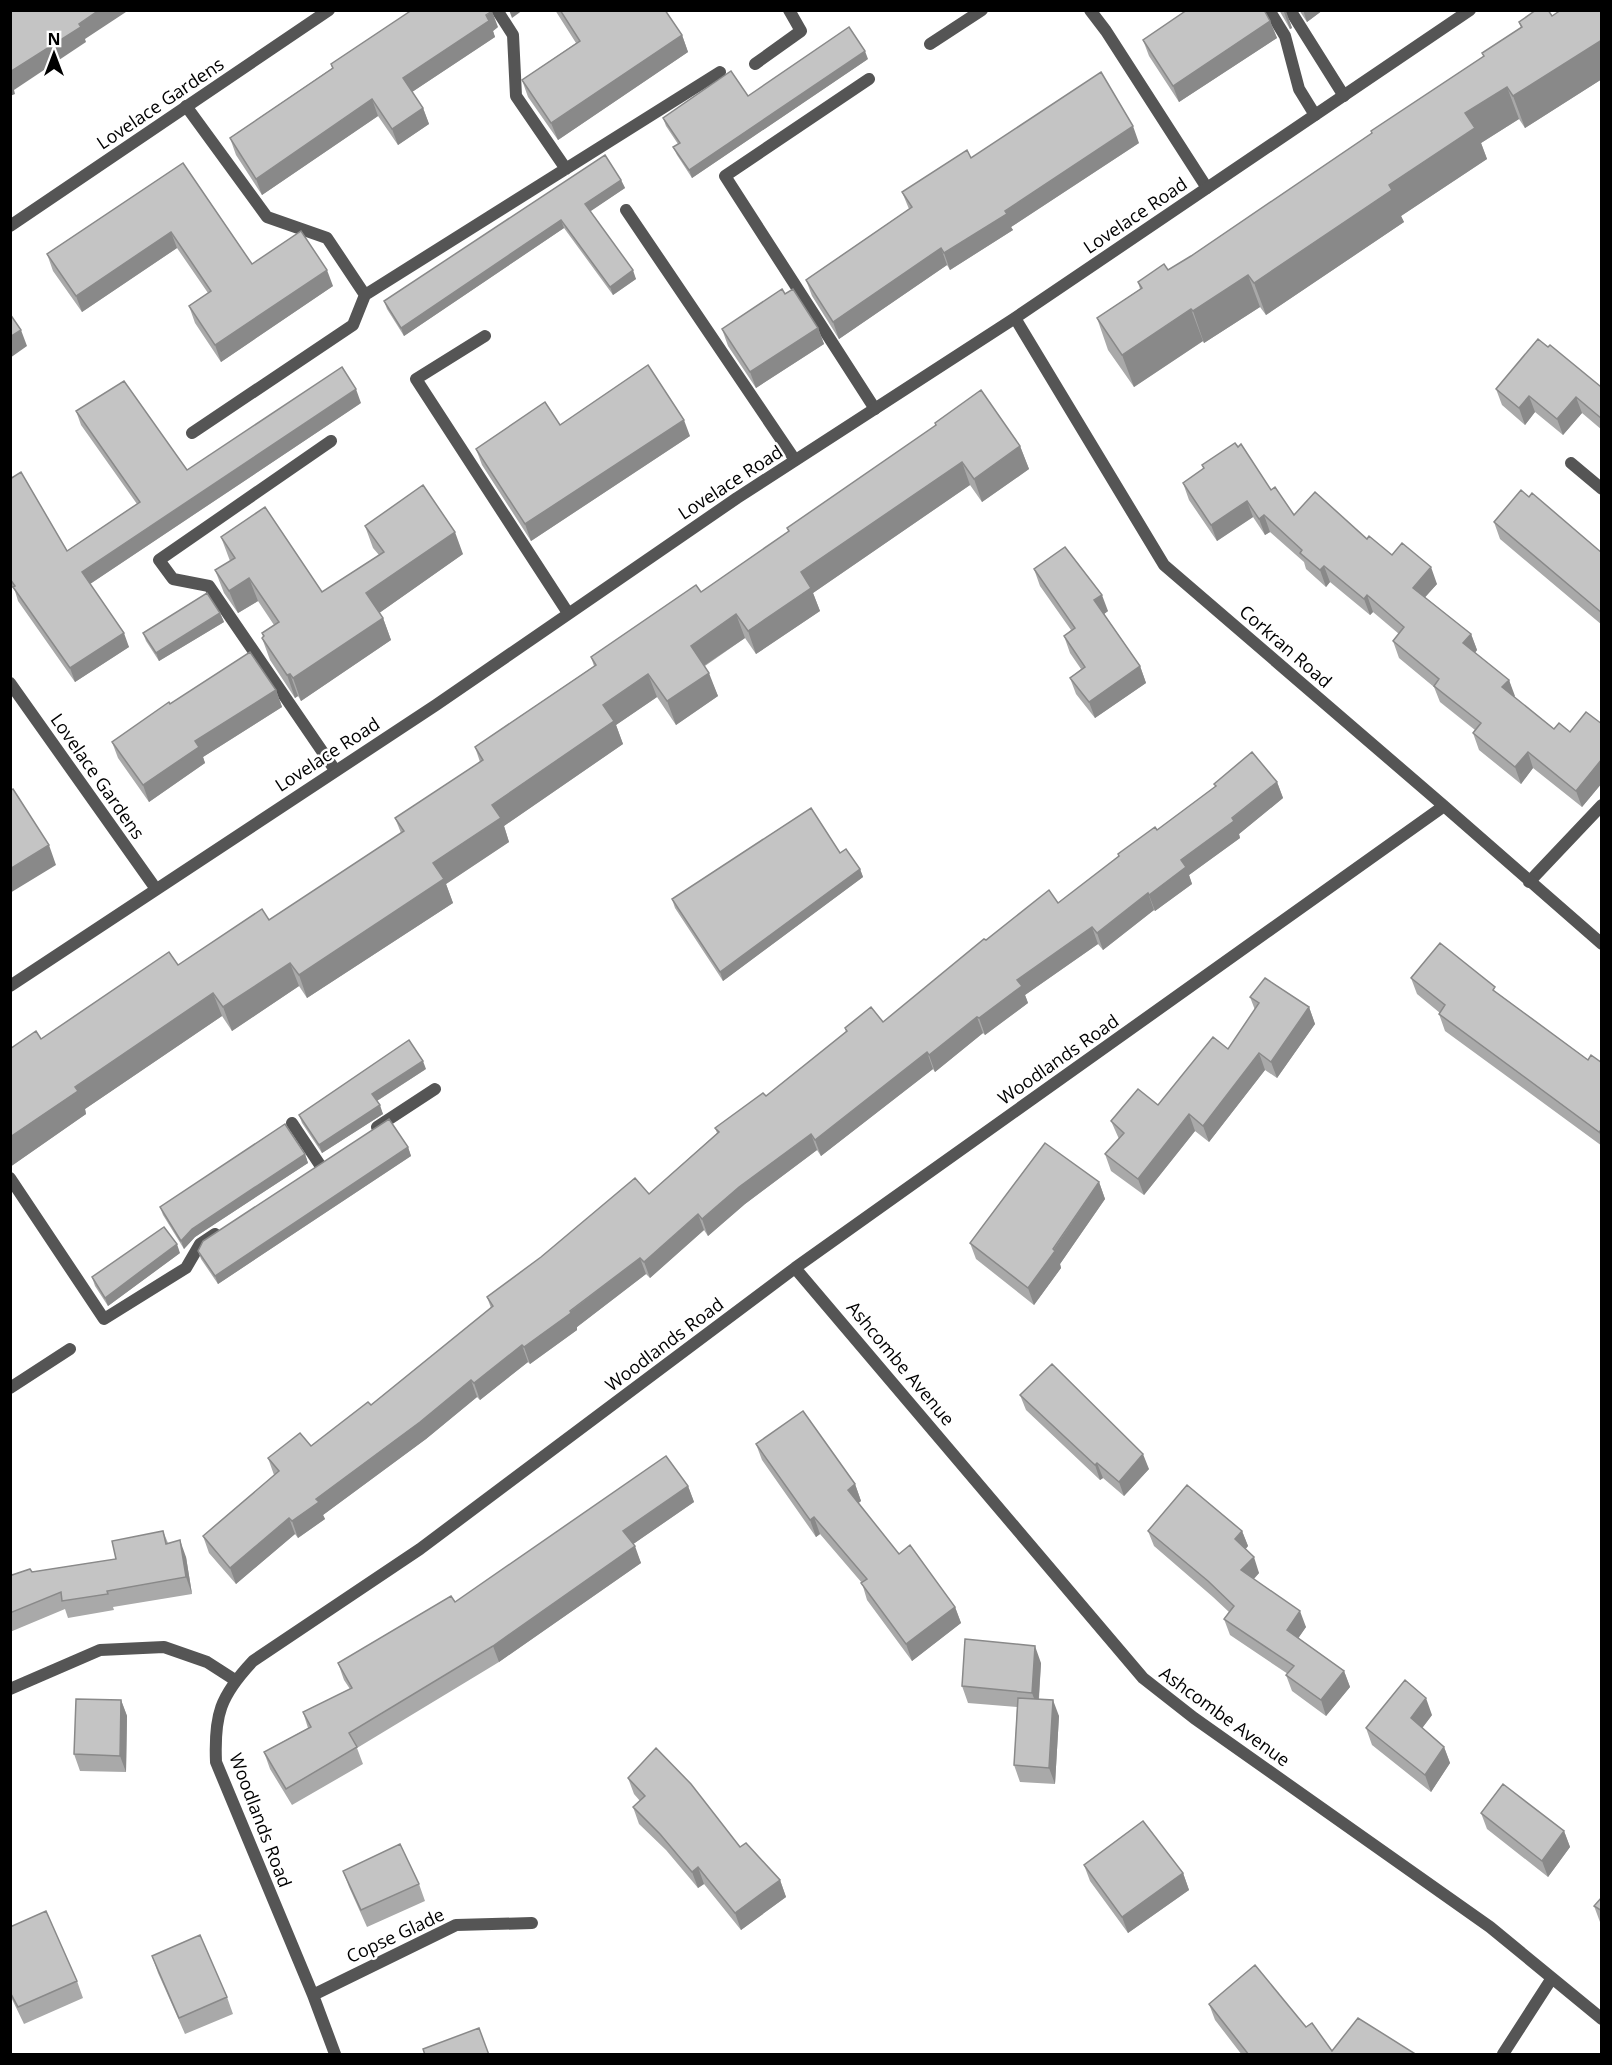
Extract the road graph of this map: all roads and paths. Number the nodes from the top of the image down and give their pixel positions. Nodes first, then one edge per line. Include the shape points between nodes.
1 (329, 10) edge
2 (497, 10) edge
3 (789, 10) edge
4 (982, 10) edge
5 (1090, 10) edge
6 (1269, 10) edge
7 (1290, 10) edge
8 (1470, 10) edge
9 (930, 44) dead end
10 (755, 64) dead end
11 (720, 72) dead end
12 (869, 79) dead end
13 (1344, 96) junction
14 (186, 106) junction
15 (1315, 115) junction
16 (566, 169) junction
17 (1207, 188) junction
18 (626, 210) dead end
19 (10, 225) edge
20 (365, 295) junction
21 (1015, 318) junction
22 (485, 336) dead end
23 (875, 409) junction
24 (192, 433) dead end
25 (331, 441) dead end
26 (795, 460) junction
27 (1571, 463) dead end
28 (1602, 489) edge
29 (568, 613) junction
30 (10, 683) edge
31 (335, 770) junction
32 (1602, 805) edge
33 (1444, 806) junction
34 (1529, 882) junction
35 (156, 889) junction
36 (1602, 944) edge
37 (10, 986) edge
38 (435, 1089) dead end
39 (292, 1123) dead end
40 (368, 1133) edge
41 (320, 1165) edge
42 (10, 1179) edge
43 (228, 1226) edge
44 (795, 1268) junction
45 (70, 1349) dead end
46 (10, 1388) edge
47 (235, 1680) junction
48 (10, 1689) edge
49 (532, 1923) dead end
50 (1552, 1977) junction
51 (313, 1995) junction
52 (1602, 2019) edge
53 (334, 2055) edge
54 (1503, 2055) edge

1 - 14 street, Lovelace Gardens
2 - 16 street via 513,34 516,96
3 - 10 street via 801,31
4 - 9 street
5 - 17 street
6 - 15 street via 1285,36 1299,89
7 - 13 street
8 - 13 street, Lovelace Road
11 - 16 street
12 - 23 street via 725,176
13 - 15 street, Lovelace Road
14 - 19 street, Lovelace Gardens
14 - 20 street via 267,217 327,238
15 - 17 street, Lovelace Road
16 - 20 street
17 - 21 street, Lovelace Road
18 - 26 street
20 - 24 street via 353,325
21 - 23 street, Lovelace Road
21 - 33 street, Corkran Road via 1164,565
22 - 29 street via 416,379
23 - 26 street, Lovelace Road
25 - 31 street via 159,560 173,579 209,586
26 - 29 street, Lovelace Road
27 - 28 street
29 - 31 street, Lovelace Road
30 - 35 street, Lovelace Gardens
31 - 35 street, Lovelace Road
32 - 34 street
33 - 34 street, Corkran Road
33 - 44 street, Woodlands Road
34 - 36 street, Corkran Road
35 - 37 street, Lovelace Road
38 - 40 street
39 - 41 street
42 - 43 street via 104,1319 186,1268 200,1244
44 - 47 street, Woodlands Road via 420,1549 253,1661
44 - 50 street, Ashcombe Avenue via 1143,1678 1490,1927
45 - 46 street
47 - 48 street via 207,1662 164,1647 100,1650
47 - 51 street, Woodlands Road via 221,1704 215,1733 216,1762
49 - 51 street, Copse Glade via 456,1925
50 - 52 street, Ashcombe Avenue
50 - 54 street
51 - 53 street, Woodlands Road

